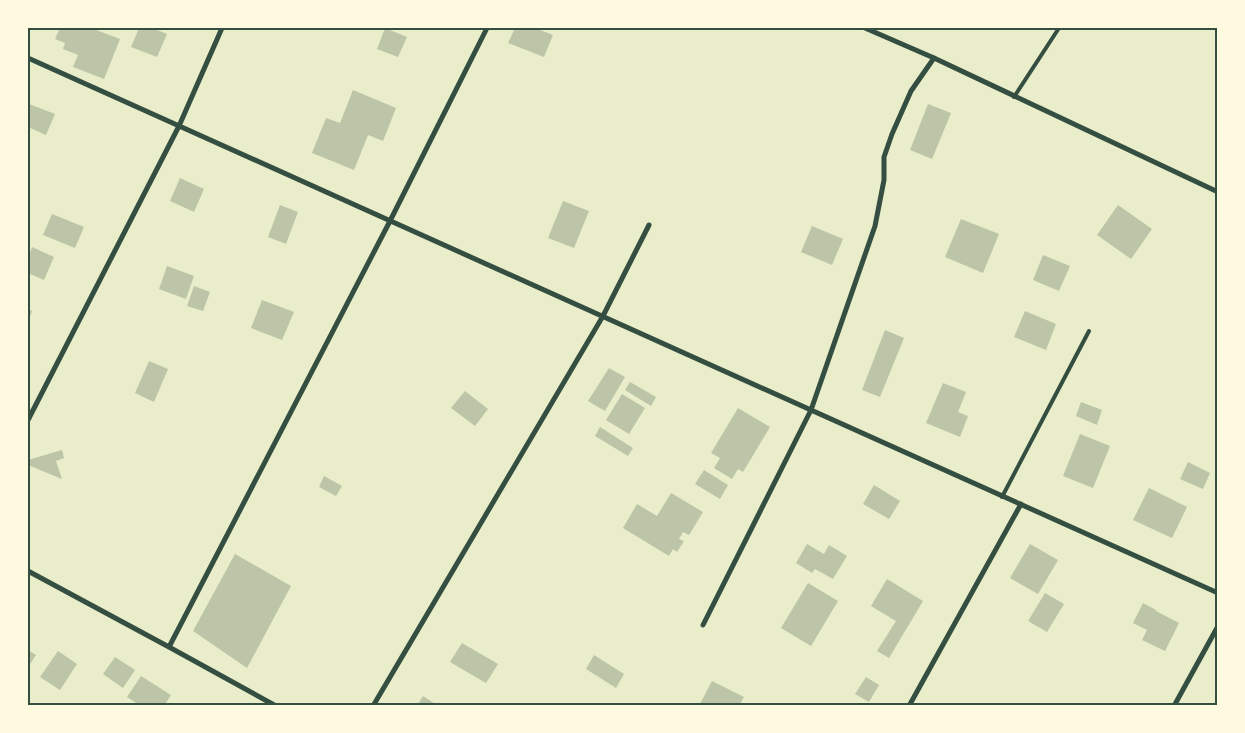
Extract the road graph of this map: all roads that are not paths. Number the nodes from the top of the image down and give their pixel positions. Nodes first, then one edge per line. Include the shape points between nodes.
1 (222, 28) edge
2 (487, 28) edge
3 (865, 28) edge
4 (1059, 28) edge
5 (28, 58) edge
6 (934, 58) junction
7 (1014, 97) junction
8 (179, 126) junction
9 (1218, 192) edge
10 (390, 221) junction
11 (649, 225) dead end
12 (603, 316) junction
13 (1090, 331) dead end
14 (811, 410) junction
15 (28, 420) edge
16 (1002, 497) junction
17 (1021, 504) junction
18 (28, 572) edge
19 (1218, 593) edge
20 (703, 625) dead end
21 (1218, 626) edge
22 (169, 647) junction
23 (276, 706) edge
24 (373, 706) edge
25 (909, 706) edge
26 (1174, 706) edge

1 - 8 street
2 - 10 street
3 - 6 street
4 - 7 lane
5 - 8 street
6 - 7 street
6 - 14 street via 911,91 892,134 884,158 884,180 875,226
7 - 9 street
8 - 10 street
8 - 15 street
10 - 12 street
10 - 22 street
11 - 12 street
12 - 14 street
12 - 24 street
13 - 16 lane
14 - 16 street
14 - 20 street
16 - 17 street
17 - 19 street
17 - 25 street
18 - 22 street
21 - 26 street
22 - 23 street

